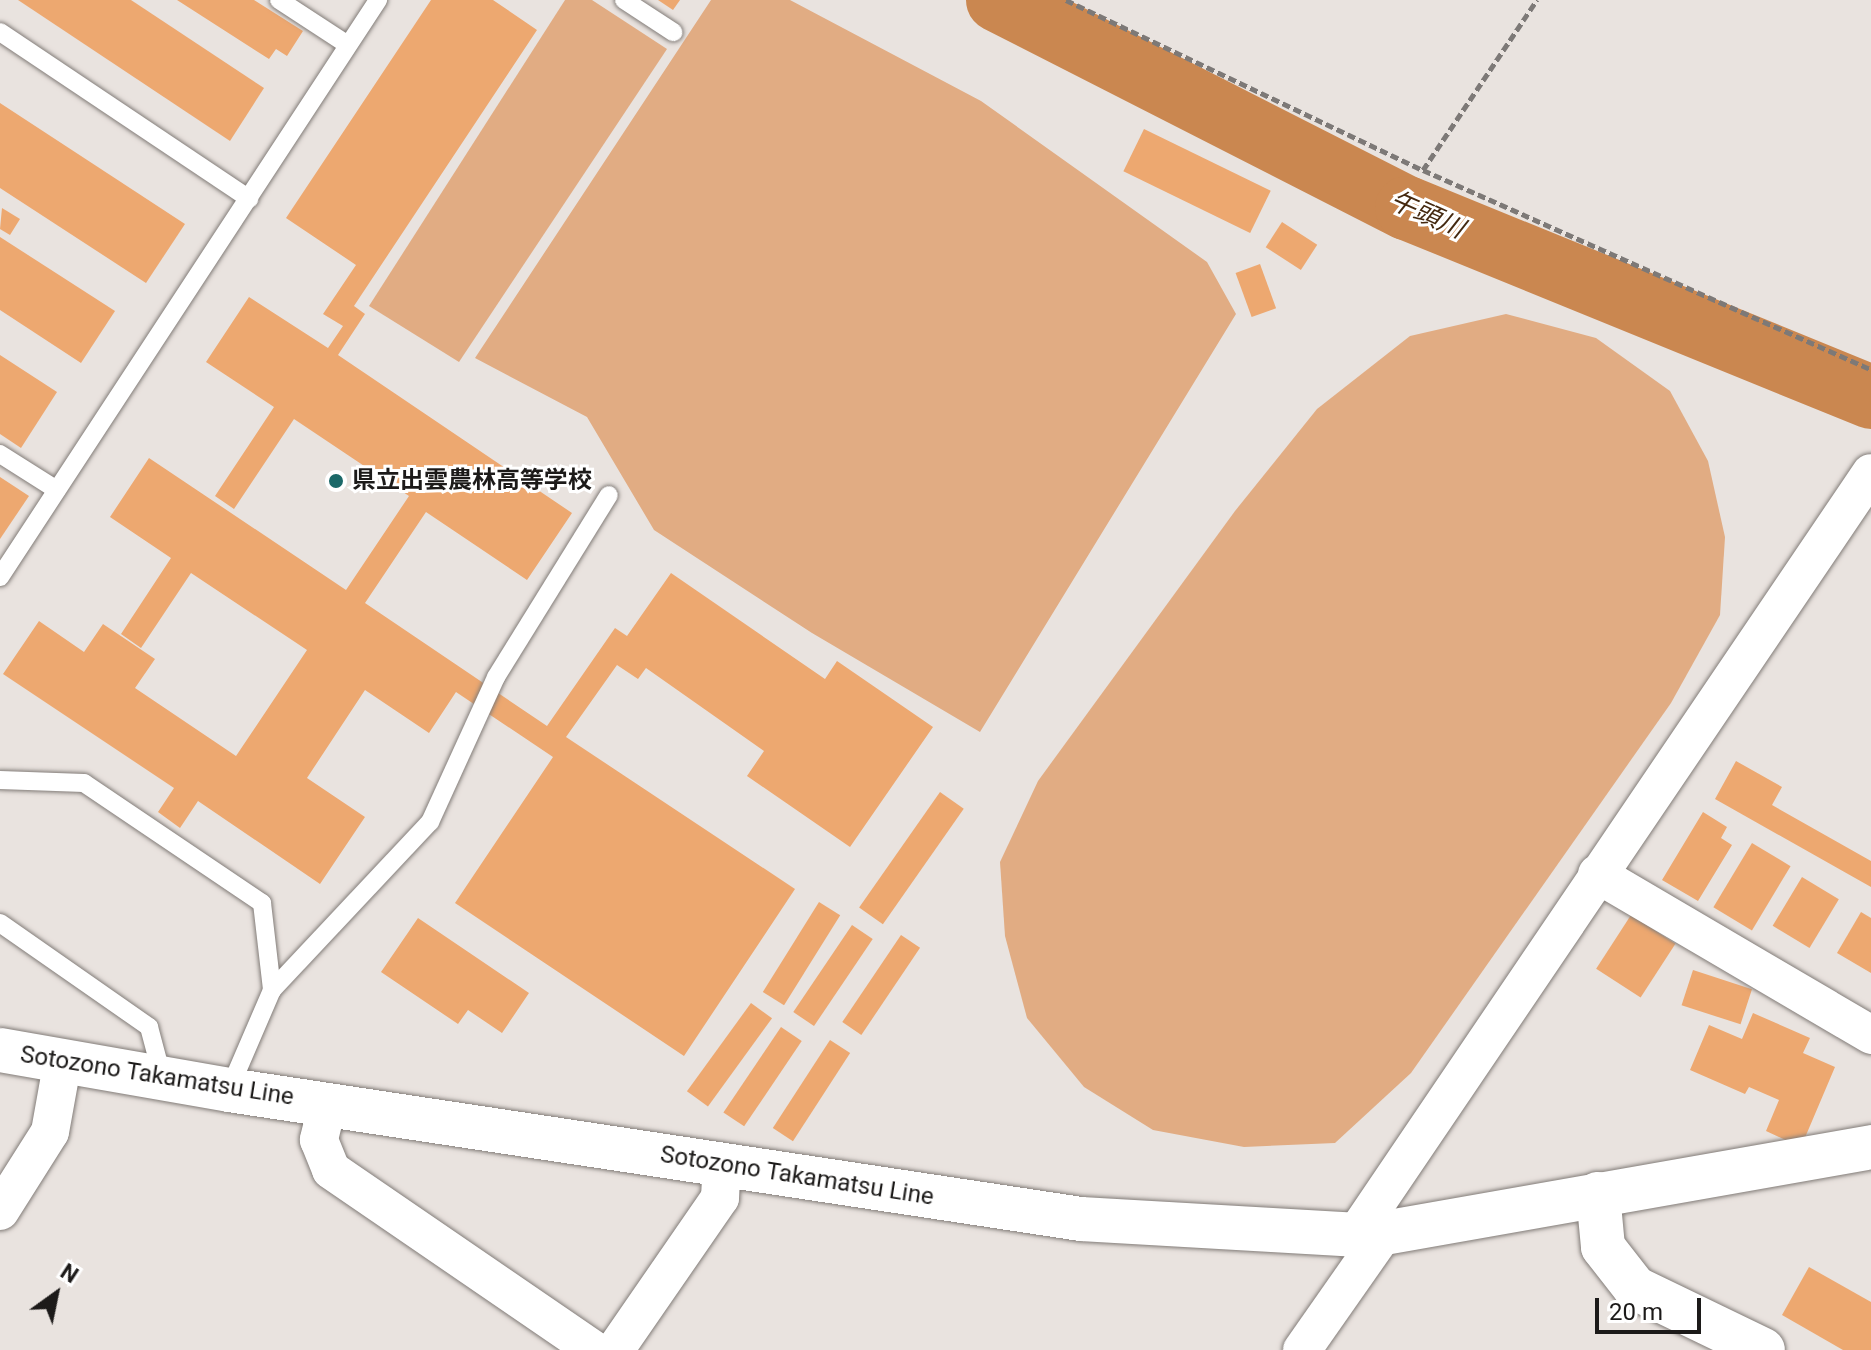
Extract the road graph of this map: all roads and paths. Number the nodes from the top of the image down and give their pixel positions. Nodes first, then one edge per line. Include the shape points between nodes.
1 (279, 0) edge
2 (378, 0) edge
3 (624, 0) edge
4 (1066, 0) edge
5 (1537, 0) edge
6 (0, 32) edge
7 (673, 32) dead end
8 (348, 45) junction
9 (1423, 170) junction
10 (249, 199) junction
11 (1871, 369) edge
12 (0, 454) edge
13 (1871, 473) edge
14 (57, 490) junction
15 (609, 495) dead end
16 (0, 577) edge
17 (0, 780) edge
18 (1597, 874) junction
19 (0, 923) edge
20 (272, 990) junction
21 (1871, 1035) edge
22 (0, 1050) edge
23 (63, 1060) junction
24 (162, 1076) junction
25 (229, 1090) junction
26 (328, 1103) junction
27 (1871, 1147) edge
28 (722, 1164) junction
29 (1598, 1194) junction
30 (0, 1211) edge
31 (1370, 1234) junction
32 (594, 1350) edge
33 (615, 1350) edge
34 (1302, 1350) edge
35 (1763, 1350) edge

1 - 8 lane
2 - 8 lane
3 - 7 lane
4 - 9 path
5 - 9 path
6 - 10 lane
8 - 10 lane
9 - 11 path
10 - 14 lane
12 - 14 lane
13 - 18 street
14 - 16 lane
15 - 20 lane via 496,677 430,822
17 - 20 lane via 84,783 262,903
18 - 21 street
18 - 31 street
19 - 24 lane via 149,1027
20 - 25 lane
22 - 23 main road, Sotozono Takamatsu Line
23 - 24 main road, Sotozono Takamatsu Line
23 - 30 street via 50,1132
24 - 25 main road, Sotozono Takamatsu Line
25 - 26 main road, Sotozono Takamatsu Line
26 - 28 main road, Sotozono Takamatsu Line
26 - 32 street via 319,1140 331,1170
27 - 29 main road, Sotozono Takamatsu Line
28 - 31 main road, Sotozono Takamatsu Line via 1081,1219
28 - 33 street via 720,1198
29 - 31 main road, Sotozono Takamatsu Line
29 - 35 main road via 1603,1247 1635,1288
31 - 34 street

